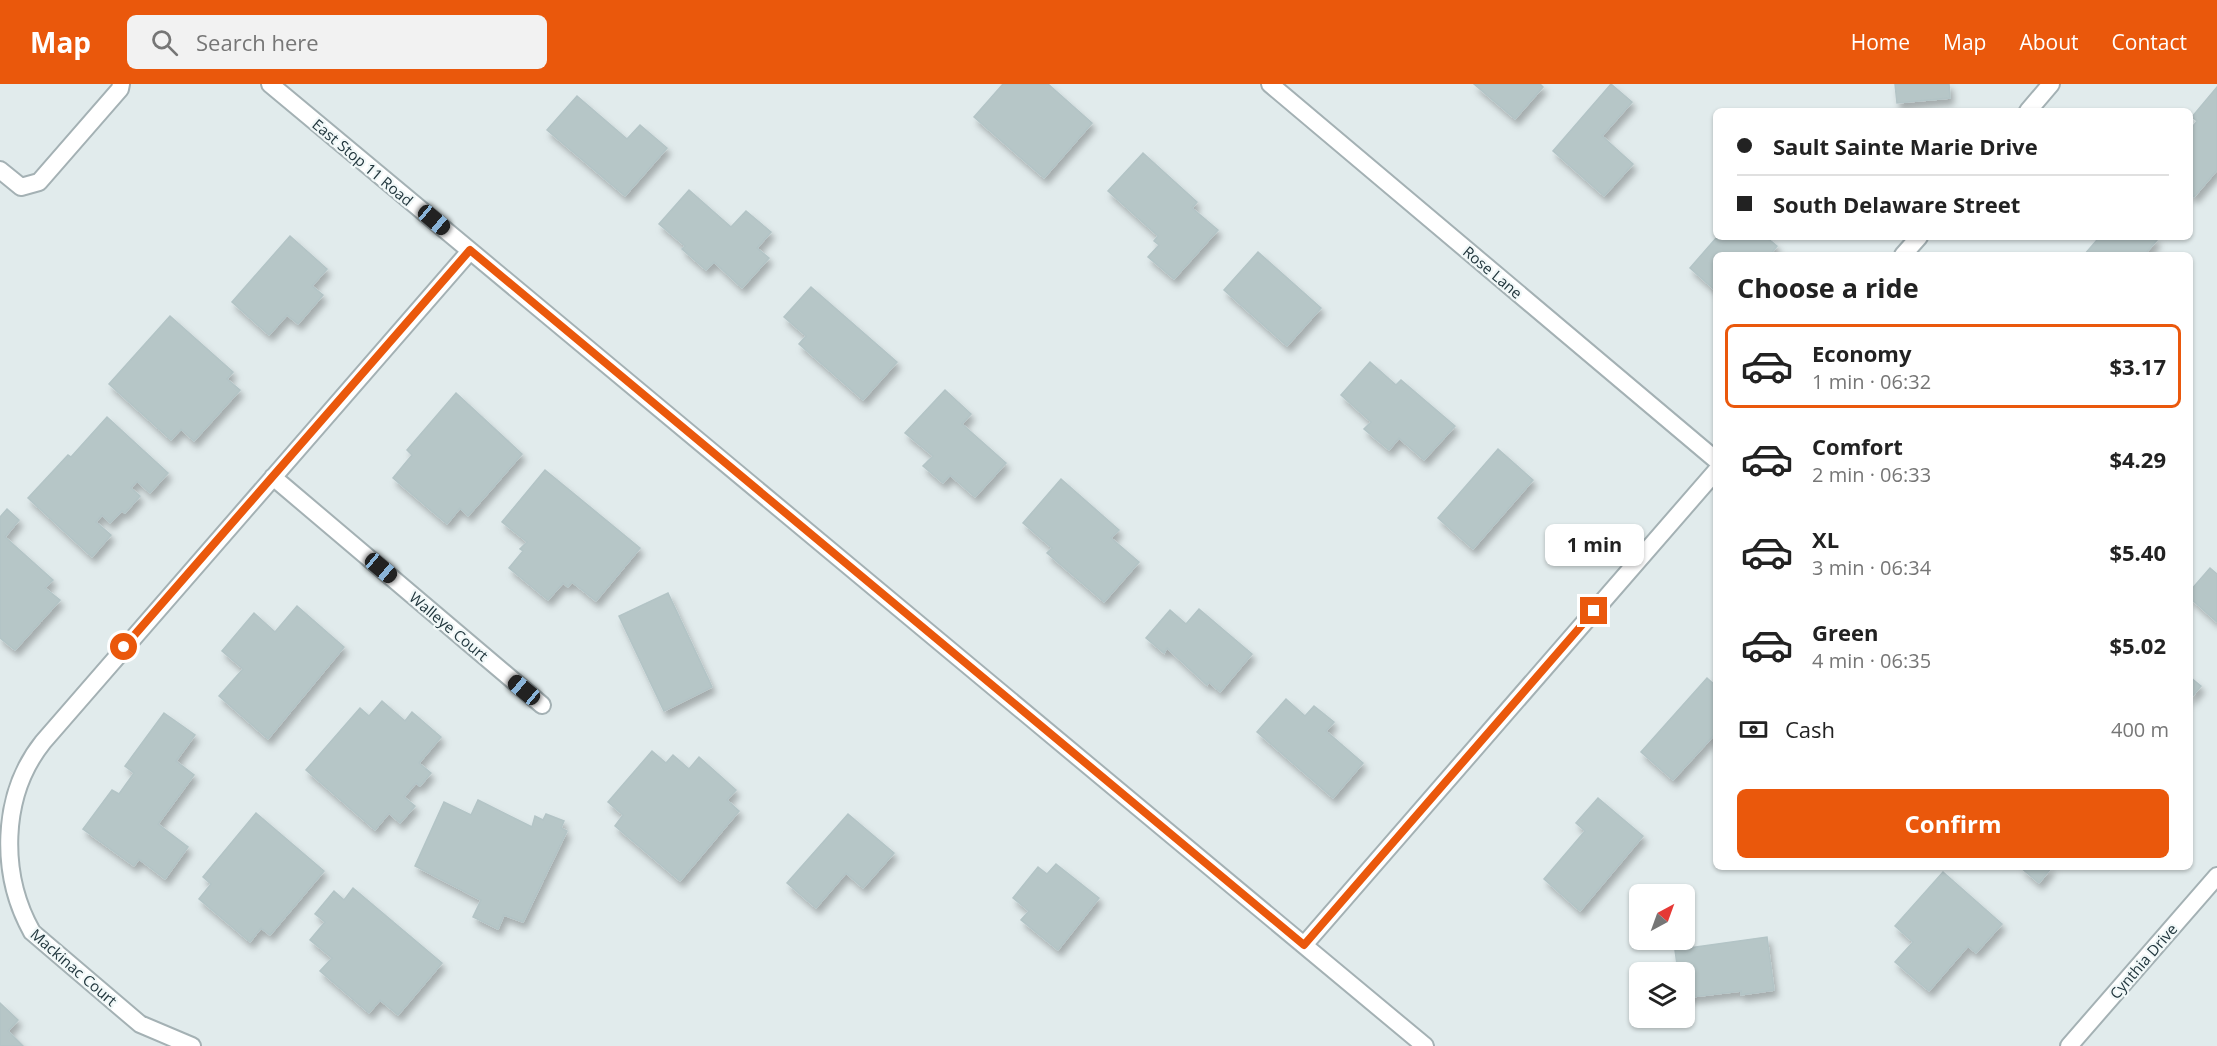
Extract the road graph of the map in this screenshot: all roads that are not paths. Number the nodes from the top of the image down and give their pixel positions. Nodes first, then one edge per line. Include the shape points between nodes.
1 (121, 84) edge
2 (270, 84) edge
3 (1270, 84) edge
4 (2051, 84) edge
5 (2031, 108) edge
6 (0, 170) edge
7 (1916, 240) edge
8 (470, 250) junction
9 (1906, 252) edge
10 (1713, 457) edge
11 (1713, 474) edge
12 (273, 477) junction
13 (542, 705) dead end
14 (2217, 876) edge
15 (1304, 945) junction
16 (192, 1046) edge
17 (1425, 1046) edge
18 (2069, 1046) edge

1 - 6 street via 39,182 21,187
2 - 8 street, East Stop 11 Road
3 - 10 street, Rose Lane
4 - 5 street
7 - 9 street
8 - 12 street, Mackinac Court
8 - 15 street, East Stop 11 Road
11 - 15 street
12 - 13 street, Walleye Court
12 - 16 street, Mackinac Court via 36,750 14,792 8,814 5,849 9,887 32,932 140,1024
14 - 18 street, Cynthia Drive
15 - 17 street, East Stop 11 Road

